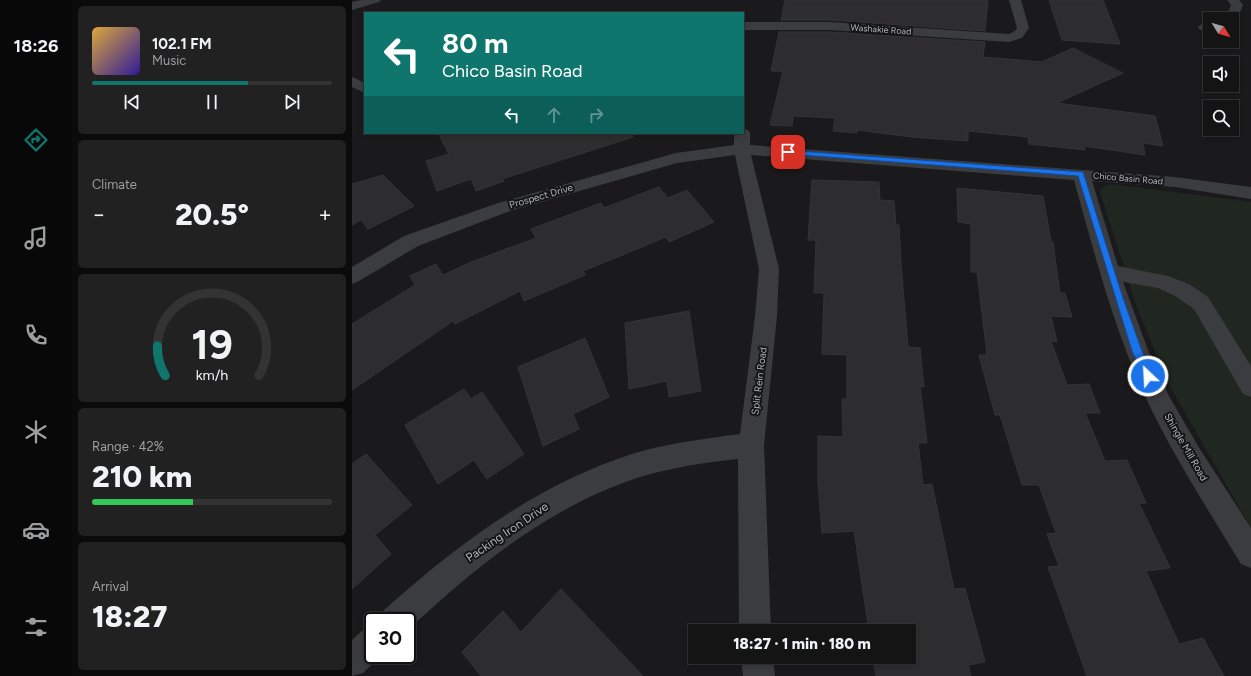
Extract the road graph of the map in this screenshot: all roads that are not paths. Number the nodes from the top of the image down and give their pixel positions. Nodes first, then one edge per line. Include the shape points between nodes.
1 (375, 0) edge
2 (1015, 0) edge
3 (1234, 0) edge
4 (352, 6) edge
5 (1234, 12) edge
6 (744, 26) edge
7 (352, 81) edge
8 (364, 88) edge
9 (742, 141) edge
10 (1081, 174) junction
11 (1251, 193) edge
12 (1110, 272) junction
13 (352, 276) edge
14 (1251, 387) edge
15 (752, 445) junction
16 (1251, 554) edge
17 (405, 612) edge
18 (755, 624) edge
19 (364, 651) edge
20 (352, 662) edge
21 (758, 664) edge
22 (759, 676) edge

1 - 4 street
2 - 6 street, Washakie Road via 1023,28 1018,36 1009,38 830,26
3 - 5 street via 1237,5
7 - 8 street
9 - 10 street, Chico Basin Road
9 - 13 street, Prospect Drive via 504,207 411,241
9 - 15 street, Split Rein Road via 769,269
10 - 11 street, Chico Basin Road via 1175,182
10 - 12 street, Shingle Mill Road
12 - 14 street via 1161,281 1182,290 1201,303
12 - 16 street, Shingle Mill Road via 1137,351 1172,425
15 - 17 street, Packing Iron Drive via 663,459 633,467 557,499 506,529 460,562
15 - 18 street, Split Rein Road
19 - 20 street
21 - 22 street

